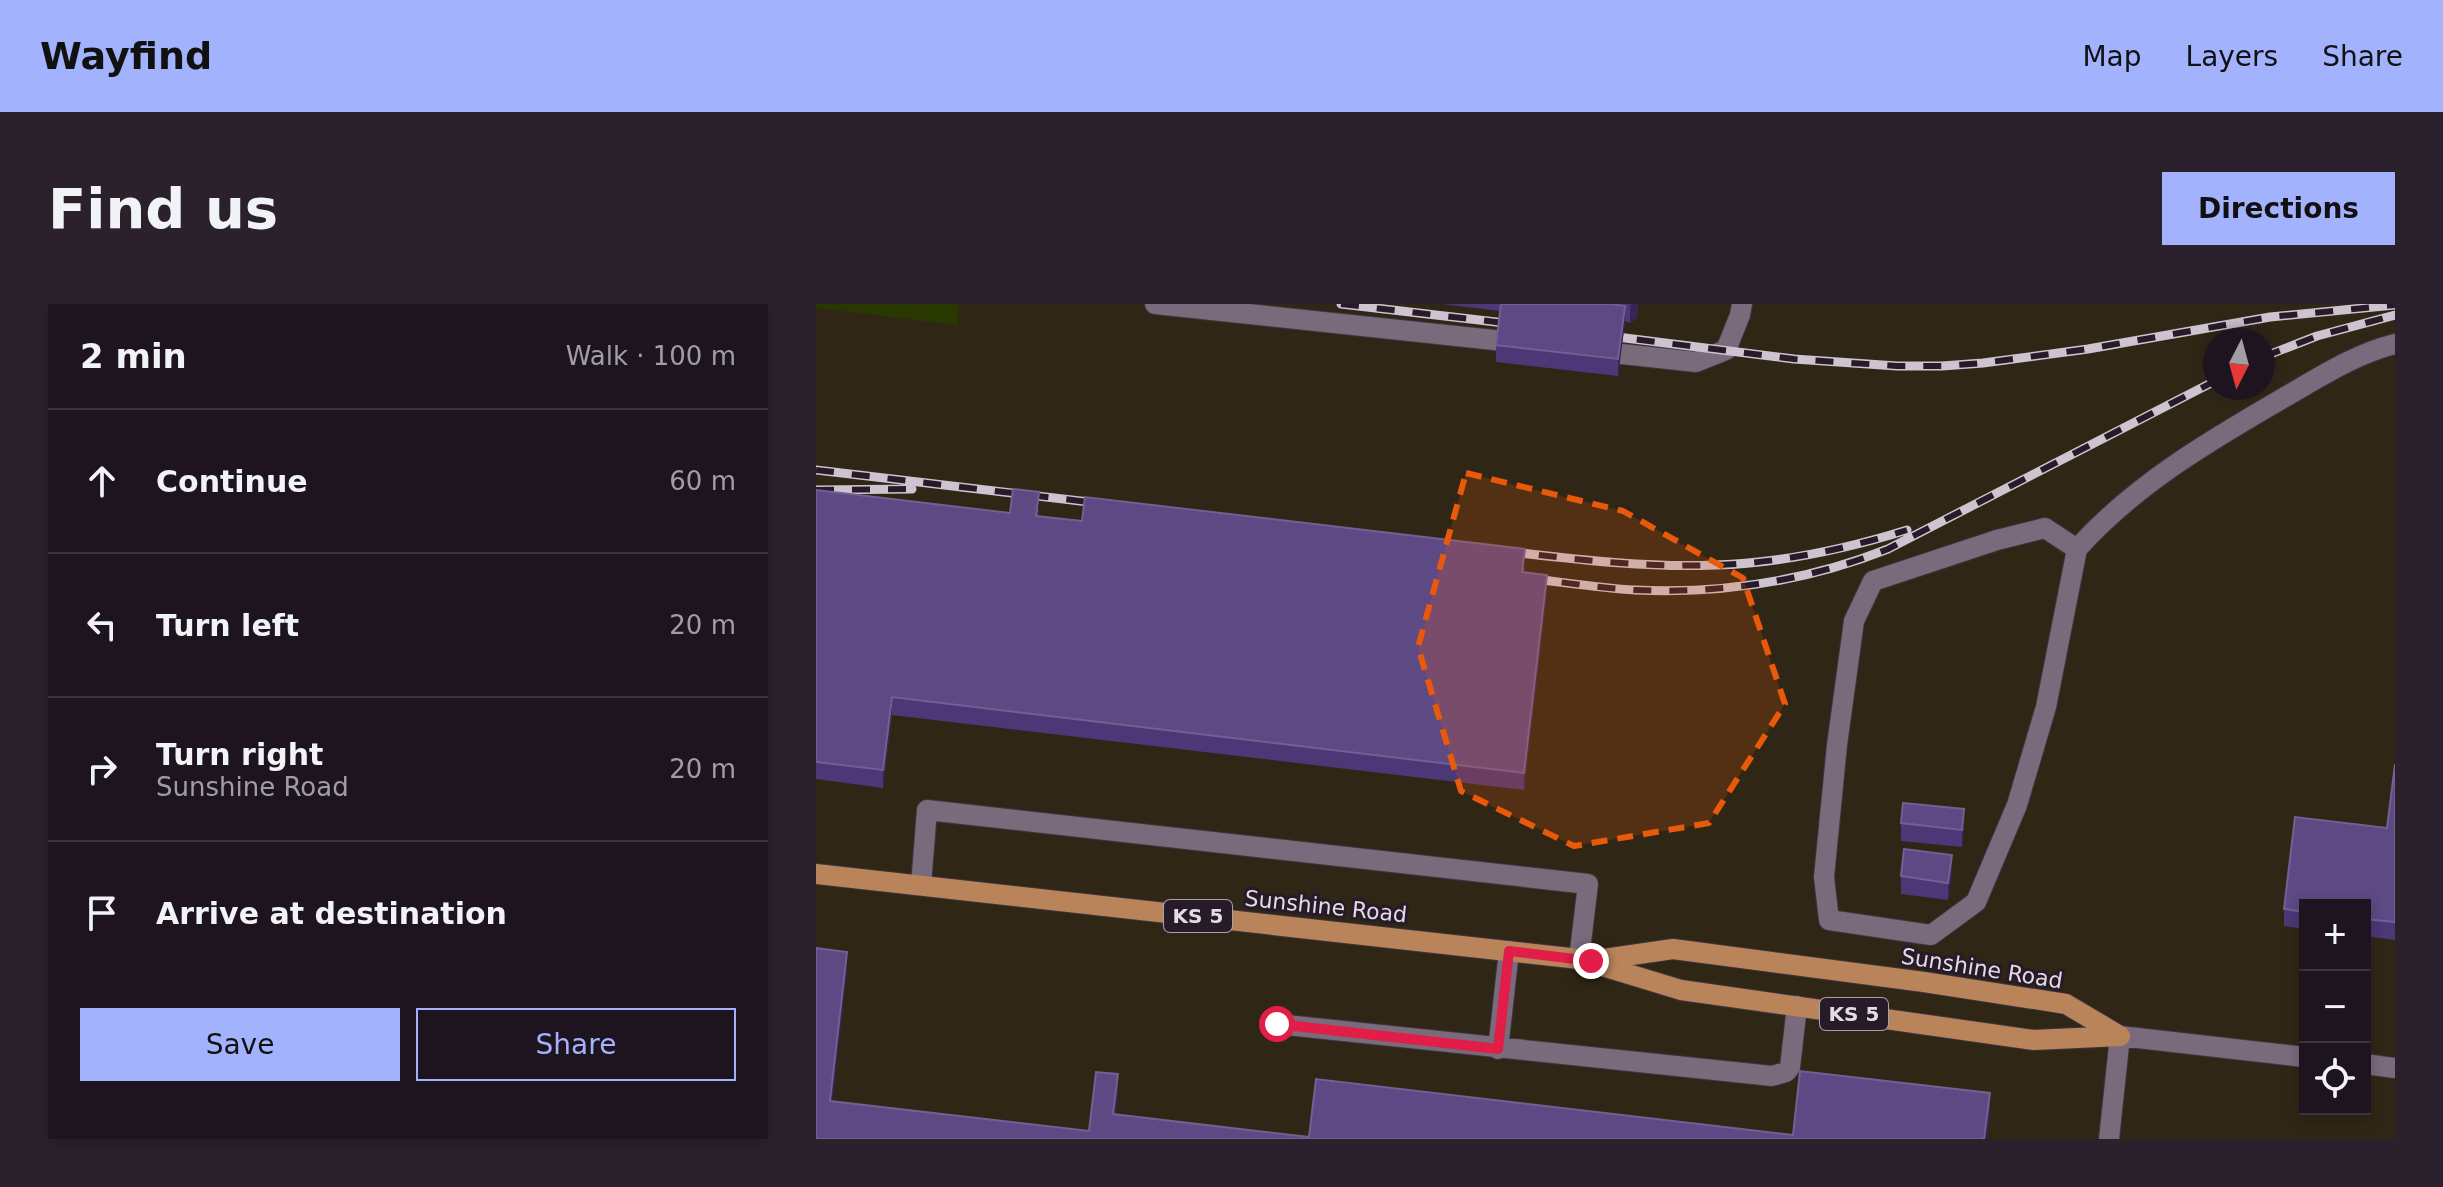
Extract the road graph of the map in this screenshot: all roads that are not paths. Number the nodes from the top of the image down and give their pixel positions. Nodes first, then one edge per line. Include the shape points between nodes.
1 (1155, 304) edge
2 (1742, 304) edge
3 (2395, 344) edge
4 (1542, 345) edge
5 (1573, 349) edge
6 (2077, 549) junction
7 (816, 874) edge
8 (921, 885) junction
9 (1509, 951) junction
10 (1585, 960) junction
11 (1797, 1006) junction
12 (1277, 1024) dead end
13 (2120, 1036) junction
14 (1498, 1049) junction
15 (2299, 1056) edge
16 (2371, 1065) edge
17 (2395, 1068) edge
18 (2109, 1139) edge

1 - 4 street
2 - 5 street via 1726,350 1696,362
3 - 6 street via 2340,365 2199,447 2103,520
6 - 6 street via 2046,707 2017,805 1976,902 1931,935 1829,920 1824,877 1837,745 1854,621 1873,581 2045,528
7 - 8 main road, Sunshine Road / KS 5
8 - 9 main road, Sunshine Road / KS 5
8 - 10 street via 927,810 1588,884
9 - 10 main road, Sunshine Road / KS 5
9 - 14 street
10 - 11 main road, Sunshine Road / KS 5 via 1681,990
10 - 13 main road, Sunshine Road / KS 5 via 1673,949 1924,982 2066,1004
11 - 13 main road, Sunshine Road / KS 5 via 2034,1040
11 - 14 street via 1790,1067 1772,1076
12 - 14 street
13 - 15 street, Sunshine Road
13 - 18 street
16 - 17 street

